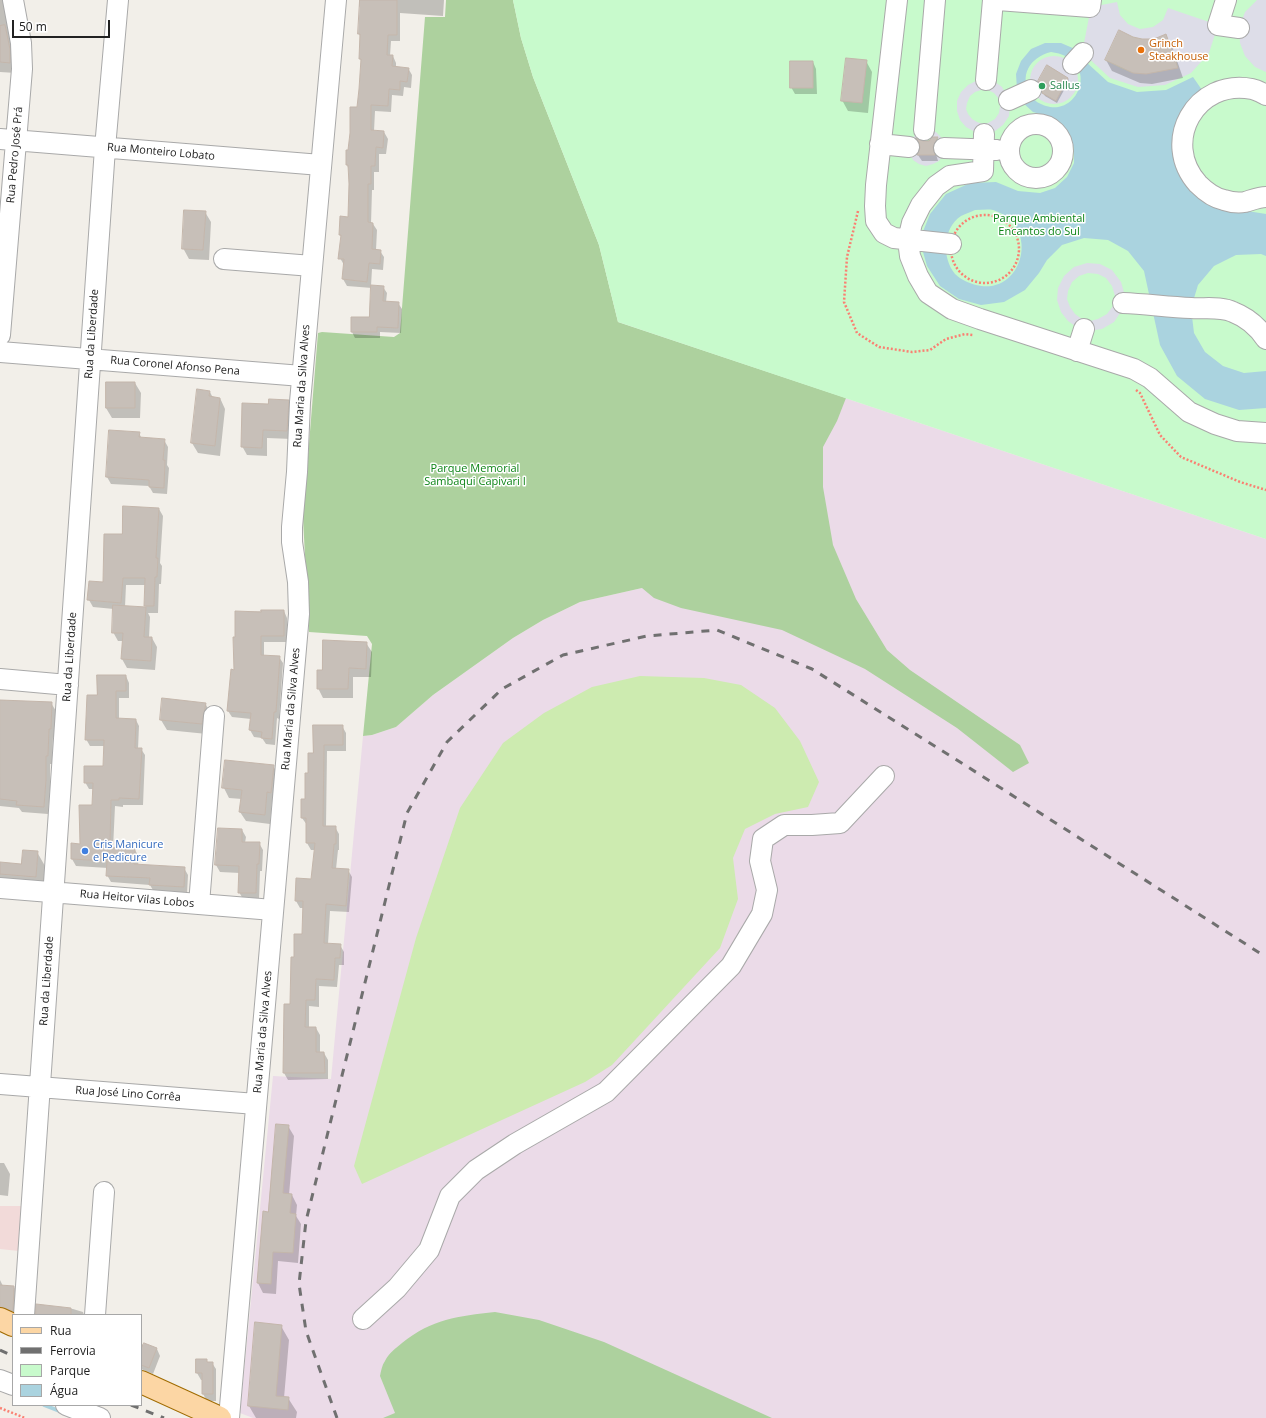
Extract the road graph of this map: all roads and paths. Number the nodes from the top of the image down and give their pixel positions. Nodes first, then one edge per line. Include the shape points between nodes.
1 (13, 0) edge
2 (118, 0) edge
3 (336, 0) edge
4 (897, 0) edge
5 (935, 0) edge
6 (993, 0) edge
7 (998, 0) edge
8 (1091, 0) edge
9 (1226, 0) edge
10 (1239, 28) dead end
11 (986, 80) dead end
12 (1266, 95) edge
13 (924, 130) dead end
14 (8, 140) edge
15 (984, 142) junction
16 (880, 144) junction
17 (909, 147) dead end
18 (105, 148) junction
19 (944, 148) dead end
20 (1009, 150) dead end
21 (321, 165) junction
22 (1266, 197) edge
23 (859, 209) dead end
24 (913, 240) junction
25 (951, 244) junction
26 (224, 259) dead end
27 (312, 266) junction
28 (1123, 303) dead end
29 (1084, 329) dead end
30 (0, 335) edge
31 (978, 335) dead end
32 (1266, 339) edge
33 (1077, 351) junction
34 (0, 352) edge
35 (90, 359) junction
36 (302, 376) junction
37 (1134, 389) dead end
38 (1266, 433) edge
39 (1266, 490) edge
40 (0, 680) edge
41 (68, 685) junction
42 (214, 716) dead end
43 (884, 776) dead end
44 (0, 888) edge
45 (53, 892) junction
46 (199, 904) junction
47 (273, 910) junction
48 (0, 1084) edge
49 (40, 1087) junction
50 (256, 1104) junction
51 (104, 1192) dead end
52 (24, 1314) edge
53 (96, 1314) edge
54 (0, 1319) edge
55 (363, 1319) dead end
56 (12, 1325) edge
57 (0, 1380) edge
58 (142, 1382) edge
59 (12, 1385) edge
60 (69, 1406) edge
61 (0, 1408) edge
62 (25, 1418) edge
63 (100, 1418) edge
64 (220, 1418) edge
65 (229, 1418) edge

1 - 14 street, Rua Pedro José Prá via 23,55
2 - 18 street, Rua da Liberdade
3 - 21 street, Rua Maria da Silva Alves
4 - 16 street
5 - 13 street via 936,41
6 - 11 street via 984,45
7 - 8 street via 1090,7
9 - 10 street via 1218,26
12 - 22 street via 1253,89 1229,88 1207,96 1191,113 1182,135 1183,156 1190,176 1204,191 1230,201 1244,202
14 - 18 street, Rua Monteiro Lobato
14 - 30 street, Rua Pedro José Prá
15 - 19 street
15 - 20 street
15 - 24 street via 983,171 950,176 936,186 921,205 912,223
16 - 17 street
16 - 24 street via 876,220 884,233 894,238
18 - 21 street, Rua Monteiro Lobato
18 - 35 street, Rua da Liberdade
21 - 27 street, Rua Maria da Silva Alves
23 - 31 path via 847,257 844,302 857,333 879,347 912,352 930,350 946,339 965,334
24 - 25 street
24 - 33 street via 910,256 918,276 928,292 952,309
25 - 25 path via 955,231 964,221 976,216 990,215 1002,219 1012,228 1018,241 1018,254 1014,267 1005,277 993,282 980,283 967,278 957,269 952,257
26 - 27 street
27 - 36 street, Rua Maria da Silva Alves
28 - 32 street via 1232,311 1249,320
29 - 33 street
33 - 38 street via 1134,369 1150,378 1189,412 1215,424 1237,431
34 - 35 street, Rua Coronel Afonso Pena
35 - 36 street, Rua Coronel Afonso Pena
35 - 41 street, Rua da Liberdade
36 - 47 street, Rua Maria da Silva Alves via 292,542 298,582 299,614
37 - 39 path via 1140,393 1160,435 1181,457
40 - 41 street
41 - 45 street, Rua da Liberdade
42 - 46 street
43 - 55 street via 840,823 784,825 763,839 760,860 767,890 762,914 731,966 606,1092 514,1144 476,1170 450,1196 429,1250 397,1288
44 - 45 street, Rua Heitor Vilas Lobos
45 - 46 street, Rua Heitor Vilas Lobos
45 - 49 street, Rua da Liberdade
46 - 47 street, Rua Heitor Vilas Lobos
47 - 50 street, Rua Maria da Silva Alves
48 - 49 street, Rua José Lino Corrêa
49 - 50 street, Rua José Lino Corrêa
49 - 52 street, Rua da Liberdade
50 - 65 street, Rua Maria da Silva Alves
51 - 53 street
54 - 56 main road
57 - 59 street
58 - 64 main road
60 - 63 street
61 - 62 path

